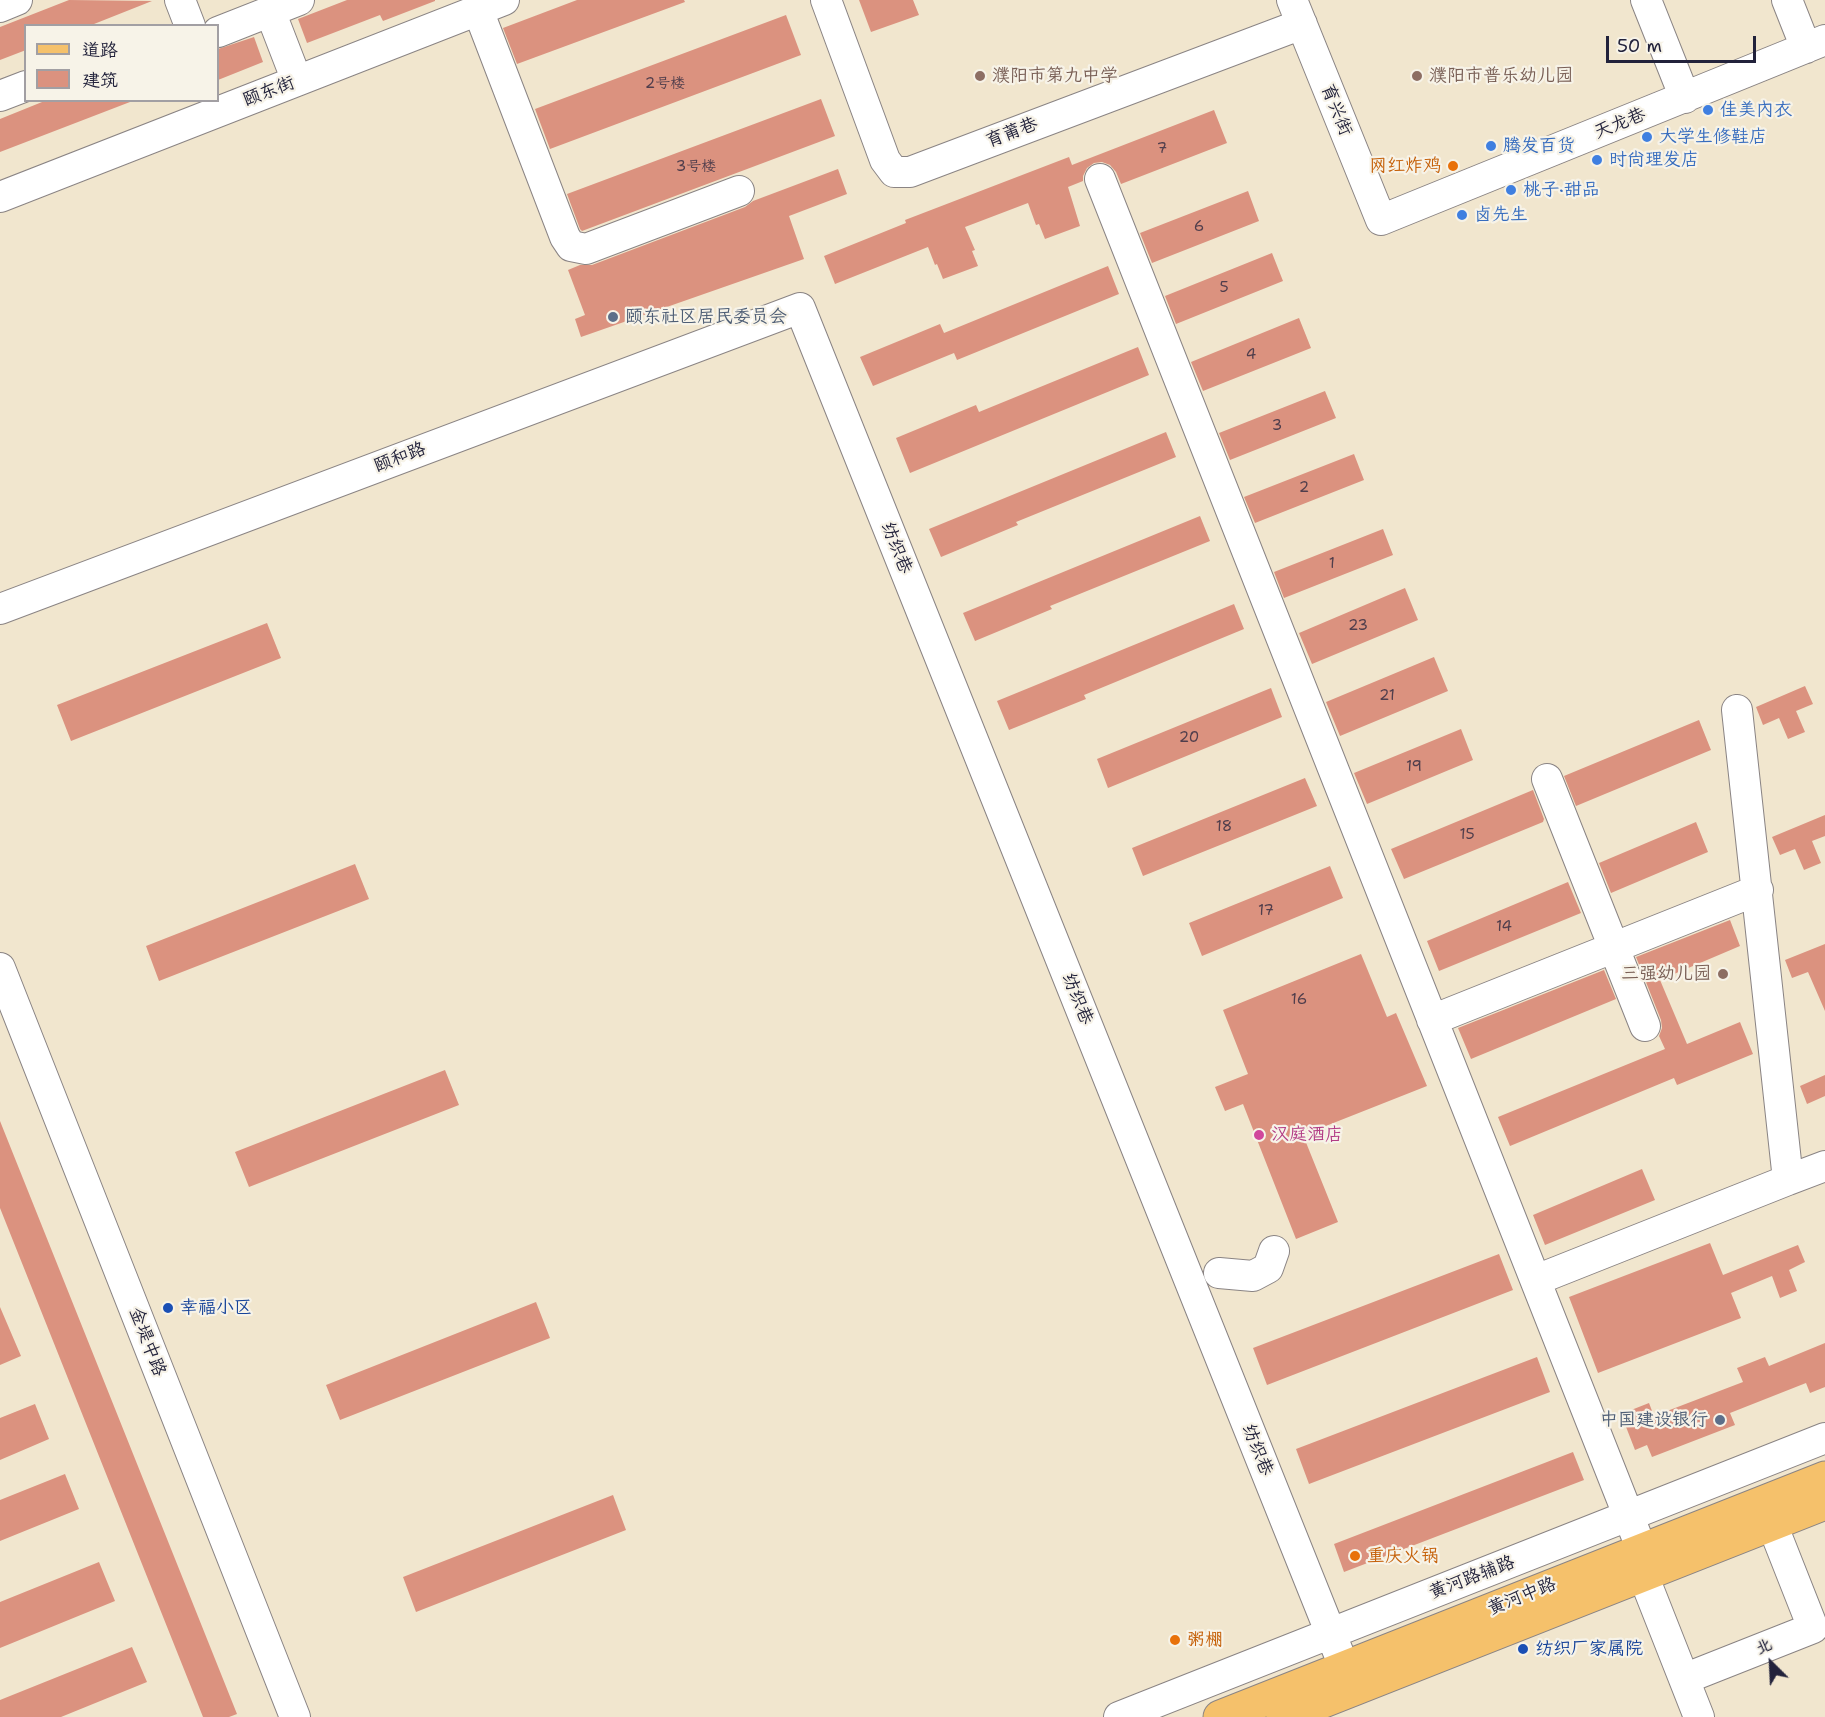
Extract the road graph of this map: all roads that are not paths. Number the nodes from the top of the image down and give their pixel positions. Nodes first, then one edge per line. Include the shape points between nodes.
1 (17, 0) edge
2 (299, 0) edge
3 (826, 0) edge
4 (1646, 0) edge
5 (1787, 0) edge
6 (491, 5) edge
7 (0, 7) edge
8 (270, 11) junction
9 (1297, 12) edge
10 (219, 32) edge
11 (1815, 44) edge
12 (297, 81) junction
13 (1684, 98) junction
14 (1100, 179) dead end
15 (739, 191) dead end
16 (0, 197) edge
17 (1381, 220) joint
18 (800, 308) joint
19 (0, 609) edge
20 (1737, 710) dead end
21 (1547, 779) dead end
22 (1758, 890) junction
23 (1614, 947) junction
24 (0, 968) edge
25 (1432, 1020) junction
26 (1645, 1026) dead end
27 (1825, 1166) edge
28 (1788, 1180) junction
29 (1274, 1251) dead end
30 (1219, 1273) dead end
31 (1536, 1280) junction
32 (1825, 1438) edge
33 (1825, 1478) edge
34 (1825, 1503) edge
35 (1630, 1516) junction
36 (1772, 1524) junction
37 (1643, 1562) junction
38 (1331, 1633) junction
39 (1349, 1679) junction
40 (1684, 1679) junction
41 (295, 1717) edge
42 (1119, 1717) edge
43 (1220, 1717) edge
44 (1283, 1717) edge
45 (1699, 1717) edge

1 - 7 street
2 - 8 street
3 - 9 street, 育莆巷 via 885,160 894,172 910,172
4 - 13 street
5 - 11 street
6 - 12 street, 颐东街
6 - 15 street via 571,246 586,249
8 - 10 street
8 - 12 street
9 - 17 street, 育兴街
11 - 13 street, 天龙巷
12 - 16 street, 颐东街
13 - 17 street, 天龙巷
14 - 25 street
18 - 19 street, 颐和路
18 - 38 street, 纺织巷
20 - 22 street
21 - 23 street
22 - 23 street
22 - 28 street
23 - 25 street
23 - 26 street
24 - 41 street, 金堤中路
25 - 31 street
27 - 28 street
28 - 31 street
29 - 30 street via 1268,1268 1252,1276
31 - 35 street
32 - 35 street, 黄河路辅路
33 - 37 main road, 黄河中路
34 - 36 main road, 黄河中路
35 - 37 street
35 - 38 street, 黄河路辅路
36 - 37 main road, 黄河中路
36 - 40 street via 1814,1628
37 - 39 main road, 黄河中路
37 - 40 street
38 - 39 street, 纺织巷
38 - 42 street, 黄河路辅路
39 - 43 main road, 黄河中路
39 - 44 main road, 黄河中路
40 - 45 street

